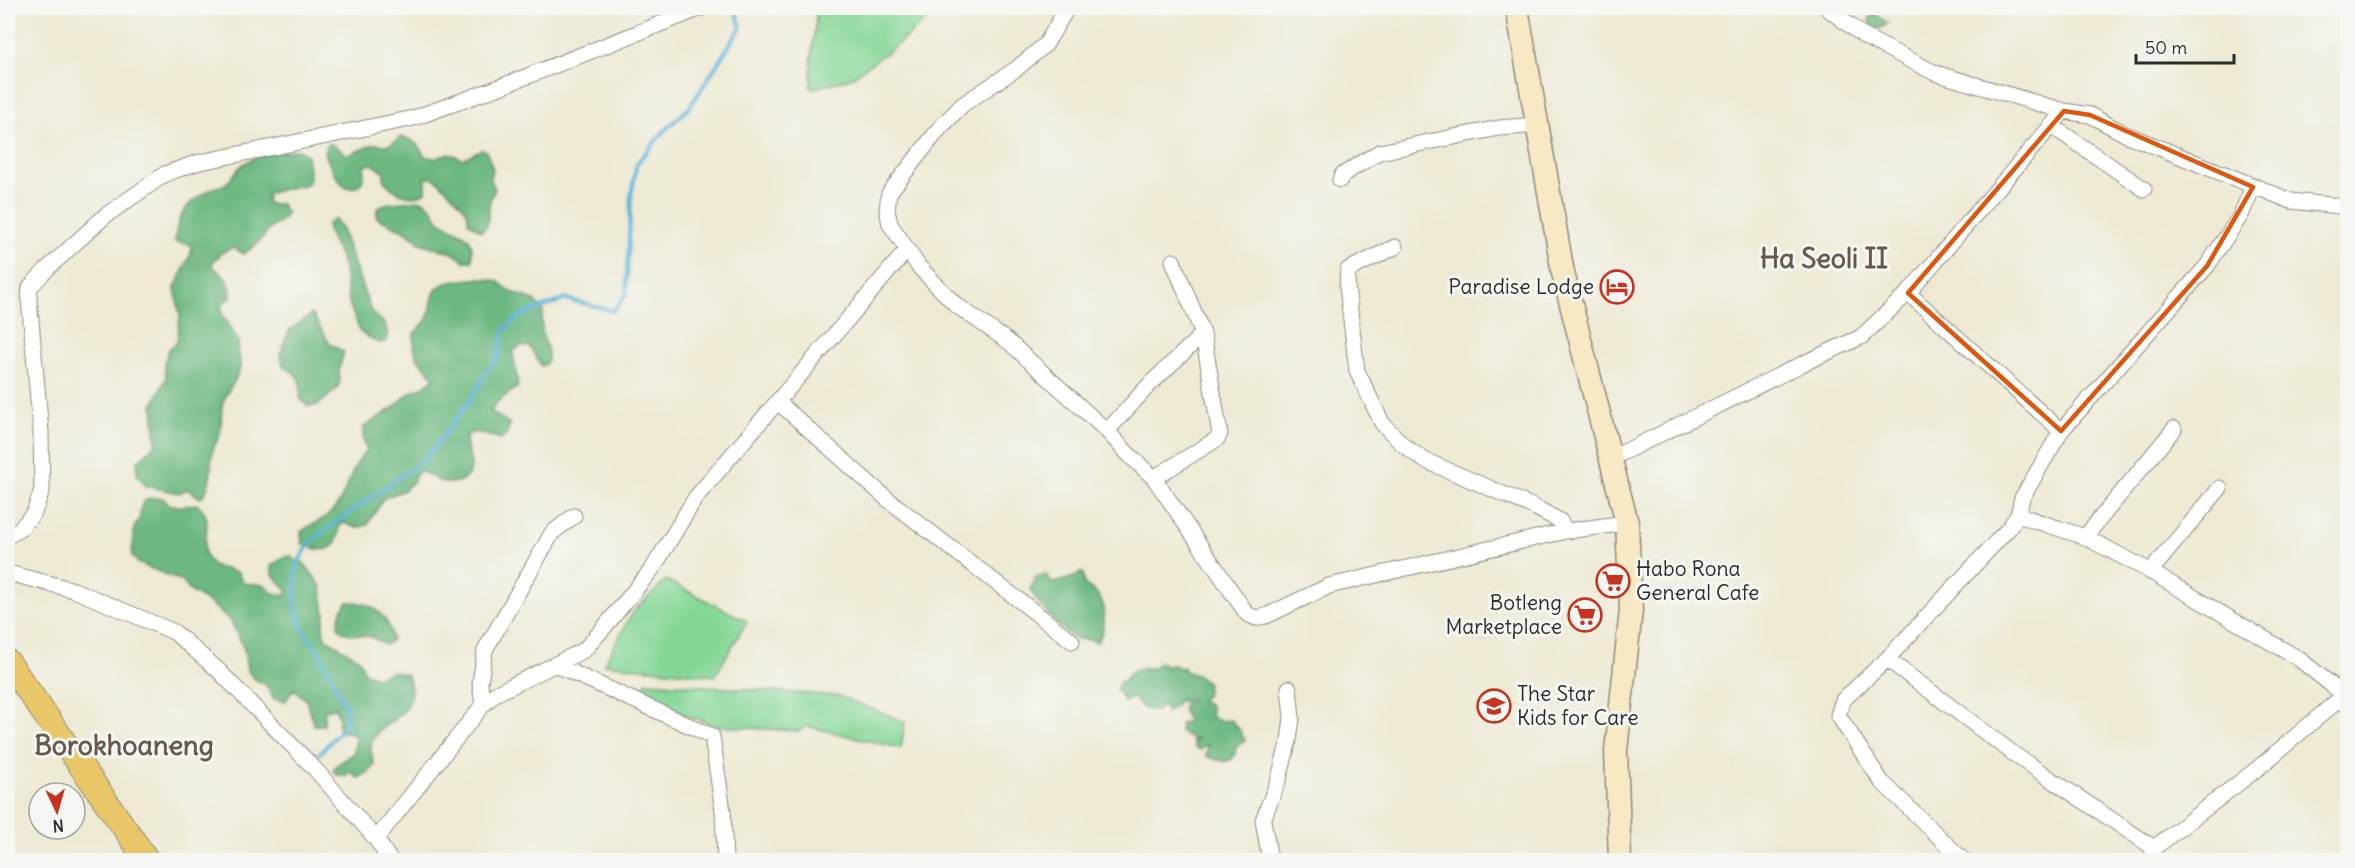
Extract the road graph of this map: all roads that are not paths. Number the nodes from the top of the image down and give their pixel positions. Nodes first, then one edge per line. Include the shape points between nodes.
1 (701, 8) edge
2 (1067, 8) edge
3 (1517, 8) edge
4 (1827, 8) edge
5 (2064, 111) junction
6 (1538, 124) junction
7 (2052, 126) junction
8 (1340, 180) dead end
9 (2253, 187) junction
10 (2144, 189) dead end
11 (2348, 207) edge
12 (1395, 247) dead end
13 (906, 251) junction
14 (1173, 261) dead end
15 (1908, 293) junction
16 (1203, 334) junction
17 (778, 402) junction
18 (2174, 429) dead end
19 (1107, 431) junction
20 (2061, 431) junction
21 (1612, 459) junction
22 (1154, 477) junction
23 (2220, 488) dead end
24 (2018, 515) junction
25 (574, 516) dead end
26 (1627, 523) junction
27 (1566, 531) junction
28 (8, 536) edge
29 (2085, 537) junction
30 (2150, 572) junction
31 (8, 573) edge
32 (1072, 641) dead end
33 (1887, 659) junction
34 (8, 662) edge
35 (556, 665) junction
36 (1289, 688) dead end
37 (2346, 693) edge
38 (483, 705) junction
39 (376, 839) junction
40 (2152, 854) edge
41 (144, 859) edge
42 (390, 861) edge
43 (725, 861) edge
44 (1270, 861) edge
45 (1620, 861) edge
46 (1963, 861) edge

1 - 28 street via 414,118 196,163 165,174 105,216 30,287 42,490 34,513
2 - 13 street via 1046,44 962,105 889,194 890,224
3 - 6 main road
4 - 5 street via 1865,37 1935,73
5 - 7 street
5 - 9 street via 2090,116
6 - 8 street via 1379,152
6 - 21 main road via 1563,273
7 - 10 street
7 - 15 street
9 - 11 street via 2291,201
9 - 20 street via 2241,215 2207,266
12 - 27 street via 1348,270 1357,371 1382,423 1424,460 1536,508 1560,521
13 - 17 street
13 - 19 street via 956,305 1010,342
14 - 16 street
15 - 20 street
15 - 21 street via 1861,337
16 - 19 street
16 - 22 street via 1220,435
17 - 32 street via 886,498
17 - 35 street via 696,498 653,567 602,630 584,650
18 - 29 street
19 - 22 street
20 - 24 street via 2022,498
21 - 26 main road
22 - 27 street via 1246,614 1256,618 1329,586
23 - 30 street
24 - 29 street
24 - 33 street
25 - 38 street via 552,533 485,650 480,683
26 - 27 street
26 - 45 main road via 1631,610 1616,751
29 - 30 street
30 - 37 street via 2299,659
31 - 39 street via 74,590 174,632 225,677 315,769
33 - 40 street
33 - 46 street via 1843,700 1838,715 1881,781
34 - 41 main road
35 - 38 street via 495,694
35 - 43 street via 711,736 723,811
36 - 44 street via 1293,718 1289,740 1263,820
37 - 40 street
38 - 39 street
39 - 42 street

